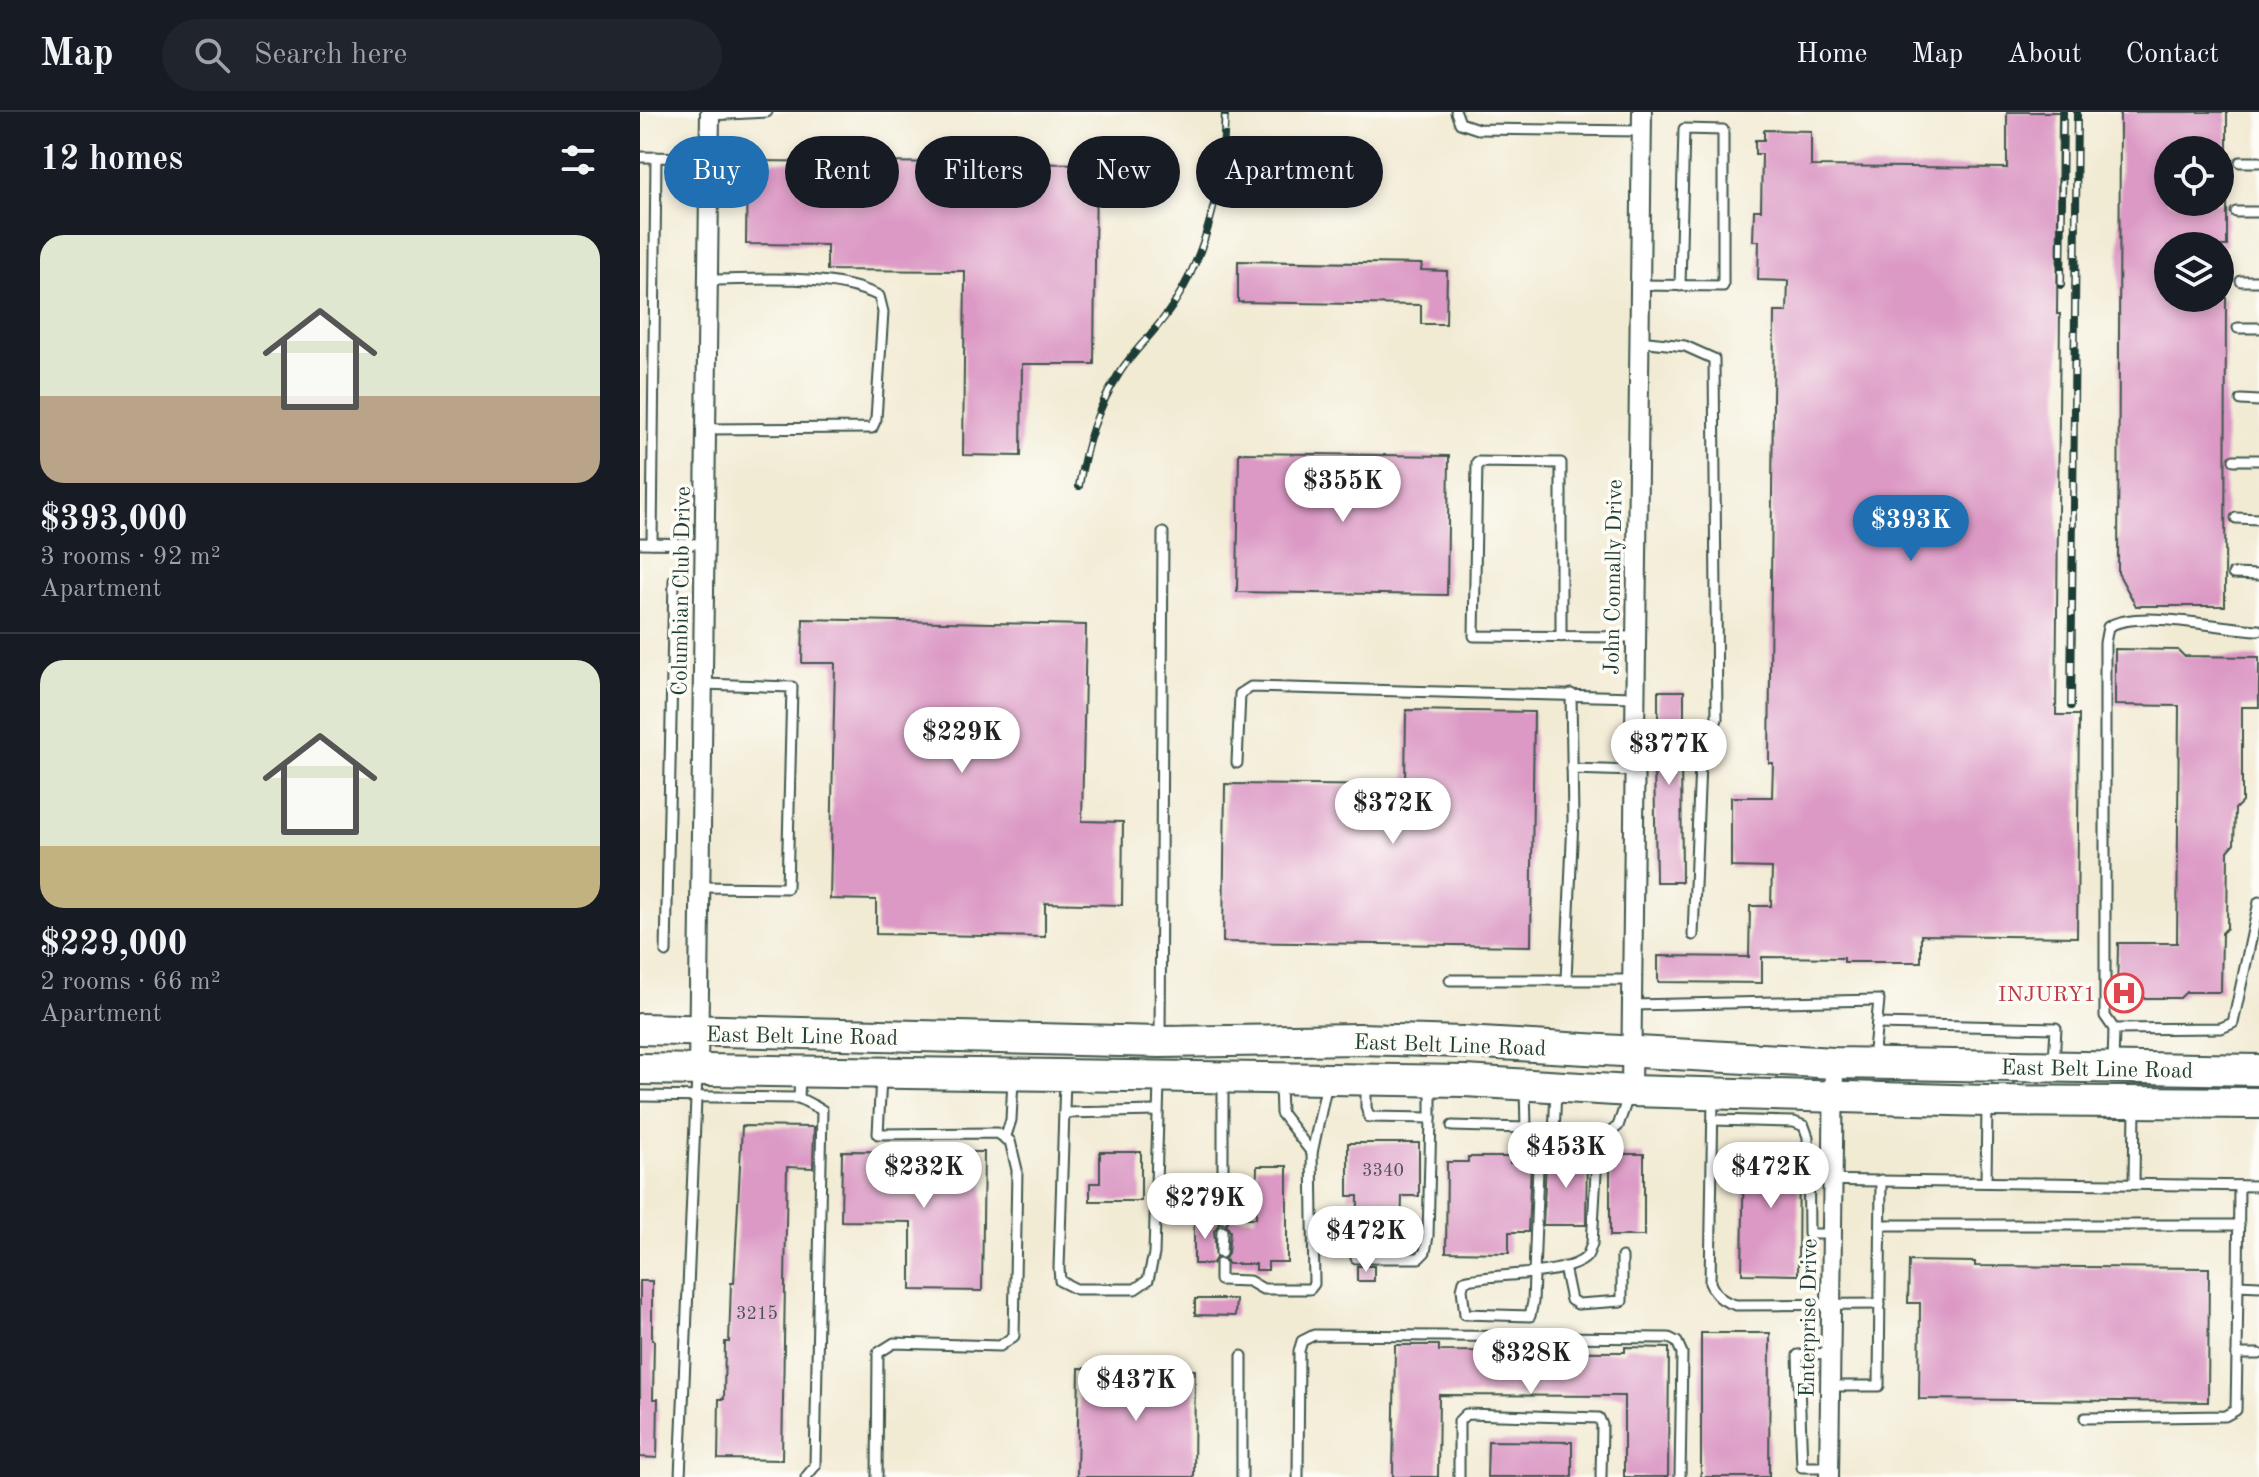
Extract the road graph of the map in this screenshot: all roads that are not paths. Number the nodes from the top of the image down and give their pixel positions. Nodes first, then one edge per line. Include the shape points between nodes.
1 (767, 112) edge
2 (1456, 112) edge
3 (710, 113) edge
4 (1642, 121) edge
5 (709, 136) edge
6 (640, 157) edge
7 (656, 157) junction
8 (664, 157) edge
9 (2240, 162) dead end
10 (2259, 162) edge
11 (709, 208) edge
12 (2236, 212) dead end
13 (2259, 212) edge
14 (708, 280) junction
15 (2241, 281) dead end
16 (2259, 281) edge
17 (1640, 285) junction
18 (1680, 286) junction
19 (2238, 328) dead end
20 (2259, 328) edge
21 (1639, 341) junction
22 (2241, 400) dead end
23 (2259, 401) edge
24 (707, 429) junction
25 (2234, 460) dead end
26 (2259, 460) edge
27 (2236, 518) dead end
28 (2259, 519) edge
29 (1163, 533) dead end
30 (640, 543) edge
31 (652, 543) junction
32 (705, 544) junction
33 (2233, 574) dead end
34 (2259, 575) edge
35 (674, 580) dead end
36 (2259, 630) edge
37 (1561, 637) junction
38 (1636, 637) junction
39 (702, 684) junction
40 (1571, 694) junction
41 (1635, 697) junction
42 (1237, 763) dead end
43 (1572, 769) junction
44 (1634, 771) junction
45 (699, 887) junction
46 (2259, 902) edge
47 (1693, 935) dead end
48 (666, 952) dead end
49 (1450, 980) dead end
50 (1566, 980) junction
51 (1632, 980) junction
52 (1631, 1005) junction
53 (1877, 1024) junction
54 (640, 1029) edge
55 (2114, 1029) junction
56 (698, 1032) junction
57 (1160, 1042) junction
58 (1631, 1053) junction
59 (1834, 1063) junction
60 (1872, 1064) junction
61 (2053, 1067) junction
62 (2113, 1068) junction
63 (640, 1069) edge
64 (2259, 1070) edge
65 (881, 1074) junction
66 (1013, 1074) junction
67 (1065, 1074) junction
68 (1159, 1075) junction
69 (1224, 1077) junction
70 (1280, 1078) junction
71 (1327, 1080) junction
72 (1366, 1080) junction
73 (1431, 1081) junction
74 (697, 1084) junction
75 (800, 1085) junction
76 (1524, 1085) junction
77 (1556, 1086) junction
78 (1631, 1091) junction
79 (640, 1096) edge
80 (1833, 1098) junction
81 (1987, 1101) junction
82 (2135, 1102) junction
83 (2259, 1103) edge
84 (1713, 1107) junction
85 (1157, 1111) junction
86 (1064, 1113) junction
87 (1431, 1118) junction
88 (1452, 1126) dead end
89 (1526, 1128) junction
90 (1554, 1135) junction
91 (1005, 1139) junction
92 (1602, 1139) junction
93 (1312, 1153) junction
94 (1808, 1180) junction
95 (1832, 1180) junction
96 (1881, 1180) junction
97 (1986, 1182) junction
98 (2134, 1184) junction
99 (2239, 1186) junction
100 (2259, 1186) edge
101 (1223, 1218) dead end
102 (1881, 1225) junction
103 (2239, 1225) junction
104 (1222, 1231) dead end
105 (1832, 1234) junction
106 (1622, 1257) dead end
107 (1356, 1258) dead end
108 (1564, 1267) junction
109 (1533, 1272) junction
110 (2238, 1285) junction
111 (2259, 1286) edge
112 (1880, 1304) junction
113 (1831, 1305) junction
114 (1830, 1353) junction
115 (2237, 1354) junction
116 (2259, 1354) edge
117 (1242, 1356) dead end
118 (1830, 1386) junction
119 (2085, 1418) dead end
120 (1829, 1472) edge
121 (680, 1477) edge
122 (806, 1477) edge
123 (877, 1477) edge
124 (1242, 1477) edge
125 (1298, 1477) edge
126 (1459, 1477) edge
127 (1601, 1477) edge
128 (1680, 1477) edge

1 - 3 lane
2 - 4 lane via 1460,123 1478,129
3 - 5 street, Columbian Club Drive
4 - 17 street, John Connally Drive
6 - 7 lane
7 - 8 lane
7 - 31 lane
9 - 10 lane
11 - 14 street, Columbian Club Drive
12 - 13 lane
14 - 24 street, Columbian Club Drive
14 - 24 lane via 860,286 879,296 883,312 872,428
15 - 16 lane
17 - 18 lane
17 - 21 street, John Connally Drive
18 - 18 lane via 1684,129 1723,130 1723,286
19 - 20 lane
21 - 38 street, John Connally Drive
21 - 47 lane via 1685,346 1714,359 1717,719 1700,764
22 - 23 lane
24 - 32 street, Columbian Club Drive
25 - 26 lane
27 - 28 lane
29 - 57 lane
30 - 31 lane
31 - 32 lane
32 - 39 street, Columbian Club Drive
33 - 34 lane
35 - 48 lane
36 - 55 lane via 2181,621 2118,621 2108,627 2105,1016
37 - 37 lane via 1474,636 1477,462 1561,463
37 - 38 lane
38 - 41 street, John Connally Drive
39 - 45 street, Columbian Club Drive
39 - 45 lane via 792,687 792,702 787,888
40 - 41 lane
40 - 42 lane via 1251,687 1240,694
40 - 43 lane
41 - 44 street, John Connally Drive
43 - 44 lane
43 - 50 lane
44 - 51 street, John Connally Drive
45 - 56 street, Columbian Club Drive
46 - 55 lane via 2233,1023 2221,1028
49 - 50 lane
50 - 51 lane
51 - 52 street, John Connally Drive
52 - 53 lane via 1879,1000
52 - 58 street, John Connally Drive
53 - 60 lane
53 - 61 lane via 2056,1028
54 - 56 main road, East Belt Line Road
55 - 62 lane
56 - 57 main road, East Belt Line Road
56 - 74 street, Columbian Club Drive
57 - 58 main road, East Belt Line Road via 1359,1039
57 - 68 main road
58 - 59 main road, East Belt Line Road
58 - 78 street, John Connally Drive
59 - 60 main road, East Belt Line Road
59 - 80 street, Enterprise Drive
60 - 61 main road, East Belt Line Road
61 - 62 main road, East Belt Line Road
62 - 64 main road, East Belt Line Road
63 - 74 main road, East Belt Line Road
65 - 66 main road, East Belt Line Road
65 - 75 main road, East Belt Line Road
65 - 91 lane via 878,1134 997,1133
66 - 67 main road, East Belt Line Road
66 - 91 lane
67 - 68 main road, East Belt Line Road
67 - 86 lane
68 - 69 main road, East Belt Line Road
68 - 85 lane
69 - 70 main road, East Belt Line Road
69 - 101 lane
70 - 71 main road, East Belt Line Road
70 - 93 lane via 1281,1113
71 - 72 main road, East Belt Line Road
71 - 93 lane
72 - 73 main road, East Belt Line Road
72 - 87 lane via 1369,1117
73 - 76 main road, East Belt Line Road
73 - 87 lane
74 - 75 main road, East Belt Line Road
74 - 79 lane
74 - 121 lane
75 - 122 lane via 822,1110 815,1466
76 - 77 main road, East Belt Line Road
76 - 89 lane
77 - 78 main road, East Belt Line Road
77 - 90 lane
78 - 84 main road, East Belt Line Road
78 - 92 lane via 1618,1126
80 - 81 main road, East Belt Line Road
80 - 84 main road, East Belt Line Road
80 - 95 street, Enterprise Drive
81 - 82 main road, East Belt Line Road
81 - 97 lane
82 - 83 main road, East Belt Line Road
82 - 98 lane
84 - 94 lane via 1804,1126
84 - 113 lane via 1714,1292 1736,1305
85 - 86 lane
85 - 86 lane via 1154,1254 1148,1280 1135,1289 1076,1289 1060,1281
87 - 107 lane via 1425,1252 1419,1258
88 - 89 lane
89 - 90 lane
90 - 92 lane
90 - 109 lane via 1539,1140
91 - 123 lane via 1017,1170 1014,1336 1000,1346 894,1343 878,1353
92 - 108 lane via 1592,1244 1586,1257
93 - 104 lane via 1310,1289 1263,1289 1249,1281 1220,1280
94 - 95 lane
94 - 105 lane via 1809,1234
95 - 96 lane
95 - 105 street, Enterprise Drive
96 - 97 lane
96 - 102 lane
97 - 98 lane
98 - 99 lane
99 - 100 lane
99 - 103 lane
102 - 103 lane
102 - 112 lane
103 - 110 lane
105 - 113 street, Enterprise Drive
106 - 108 lane via 1622,1301 1571,1300
108 - 109 lane
109 - 109 lane via 1464,1281 1465,1314 1530,1316
110 - 111 lane
110 - 115 lane
112 - 113 lane
112 - 118 lane via 1879,1386
113 - 114 street, Enterprise Drive
114 - 118 street, Enterprise Drive
114 - 120 lane via 1798,1355 1802,1467
115 - 116 lane
115 - 119 lane via 2236,1410 2225,1416
117 - 124 lane
118 - 120 street, Enterprise Drive
125 - 128 lane via 1299,1351 1302,1341 1314,1335 1669,1338 1682,1353
126 - 127 lane via 1459,1421 1466,1414 1599,1418

